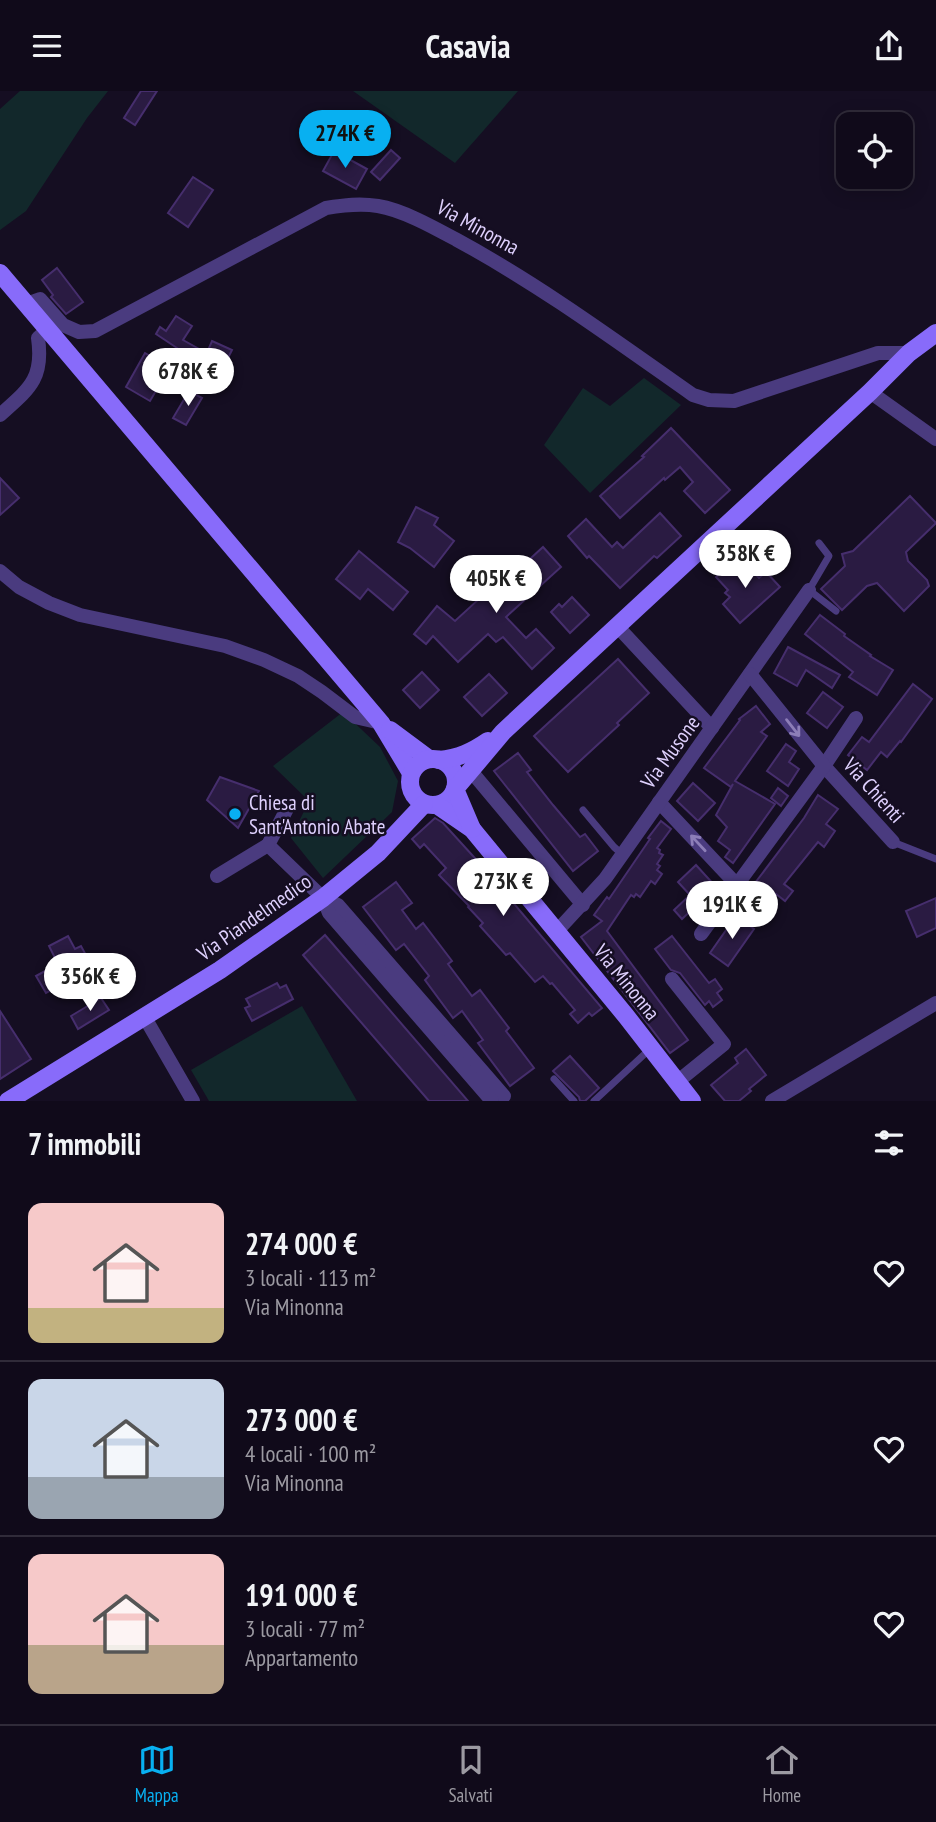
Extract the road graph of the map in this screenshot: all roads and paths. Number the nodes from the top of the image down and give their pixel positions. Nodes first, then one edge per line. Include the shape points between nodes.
1 (0, 273) edge
2 (26, 304) junction
3 (48, 329) junction
4 (936, 333) edge
5 (909, 353) junction
6 (870, 392) junction
7 (0, 415) edge
8 (936, 439) edge
9 (819, 543) dead end
10 (0, 571) edge
11 (809, 590) junction
12 (836, 611) dead end
13 (617, 626) junction
14 (751, 674) junction
15 (856, 718) dead end
16 (381, 723) junction
17 (712, 728) junction
18 (503, 731) junction
19 (434, 760) junction
20 (824, 766) junction
21 (471, 771) junction
22 (411, 781) junction
23 (455, 789) junction
24 (659, 802) junction
25 (289, 805) dead end
26 (430, 805) junction
27 (583, 810) dead end
28 (472, 829) junction
29 (893, 842) joint
30 (268, 845) junction
31 (378, 853) junction
32 (623, 854) junction
33 (936, 859) edge
34 (217, 876) dead end
35 (737, 884) junction
36 (323, 898) junction
37 (583, 905) junction
38 (557, 931) junction
39 (701, 934) dead end
40 (672, 979) dead end
41 (936, 1003) edge
42 (144, 1016) junction
43 (651, 1048) junction
44 (554, 1079) dead end
45 (677, 1082) junction
46 (498, 1099) edge
47 (8, 1101) edge
48 (193, 1101) edge
49 (574, 1101) edge
50 (594, 1101) edge
51 (692, 1101) edge
52 (772, 1101) edge

1 - 2 main road, Via Minonna
2 - 3 main road, Via Minonna
2 - 5 street, Via Minonna via 40,299 64,324 79,332 95,331 326,208 352,204 381,206 423,222 484,255 693,395 709,400 734,401 878,353
3 - 7 street via 38,338 41,356 36,376
3 - 16 main road, Via Minonna
4 - 5 main road
5 - 6 main road
6 - 8 street
6 - 13 main road
9 - 11 lane via 829,556
10 - 16 street via 19,587 80,615 225,646 264,660 298,676 355,717
11 - 12 lane
11 - 14 street, Via Musone
13 - 17 street
13 - 18 main road
14 - 17 street, Via Musone
14 -> 20 street, Via Chienti
15 - 20 street
16 - 19 main road, Via Minonna
16 - 22 main road, Via Minonna
17 - 24 street, Via Musone
18 - 19 main road via 469,753
18 - 21 main road
19 - 22 main road via 415,766
19 - 23 main road, Via Minonna via 453,772
20 - 29 street, Via Chienti
20 - 35 street
21 - 23 main road
21 - 37 street
22 - 26 main road, Via Minonna via 418,801
22 - 31 main road, Via Piandelmedico via 399,818
23 - 26 main road via 448,800
23 - 28 main road, Via Minonna
24 - 32 street, Via Musone
35 -> 24 street
25 - 30 street
26 - 28 main road, Via Minonna
26 - 31 main road, Via Piandelmedico
27 - 32 lane
28 - 38 main road, Via Minonna
29 - 33 lane
30 - 34 street
30 - 36 street
31 - 36 main road, Via Piandelmedico
32 - 37 street, Via Musone
35 - 39 street
36 - 42 main road, Via Piandelmedico
36 - 46 street via 329,913
37 - 38 street, Via Musone
38 - 43 main road, Via Minonna
40 - 45 street via 724,1044
41 - 52 street
42 - 47 main road, Via Piandelmedico
42 - 48 street
43 - 45 main road, Via Minonna
43 - 50 lane
44 - 49 lane
45 - 51 main road, Via Minonna

